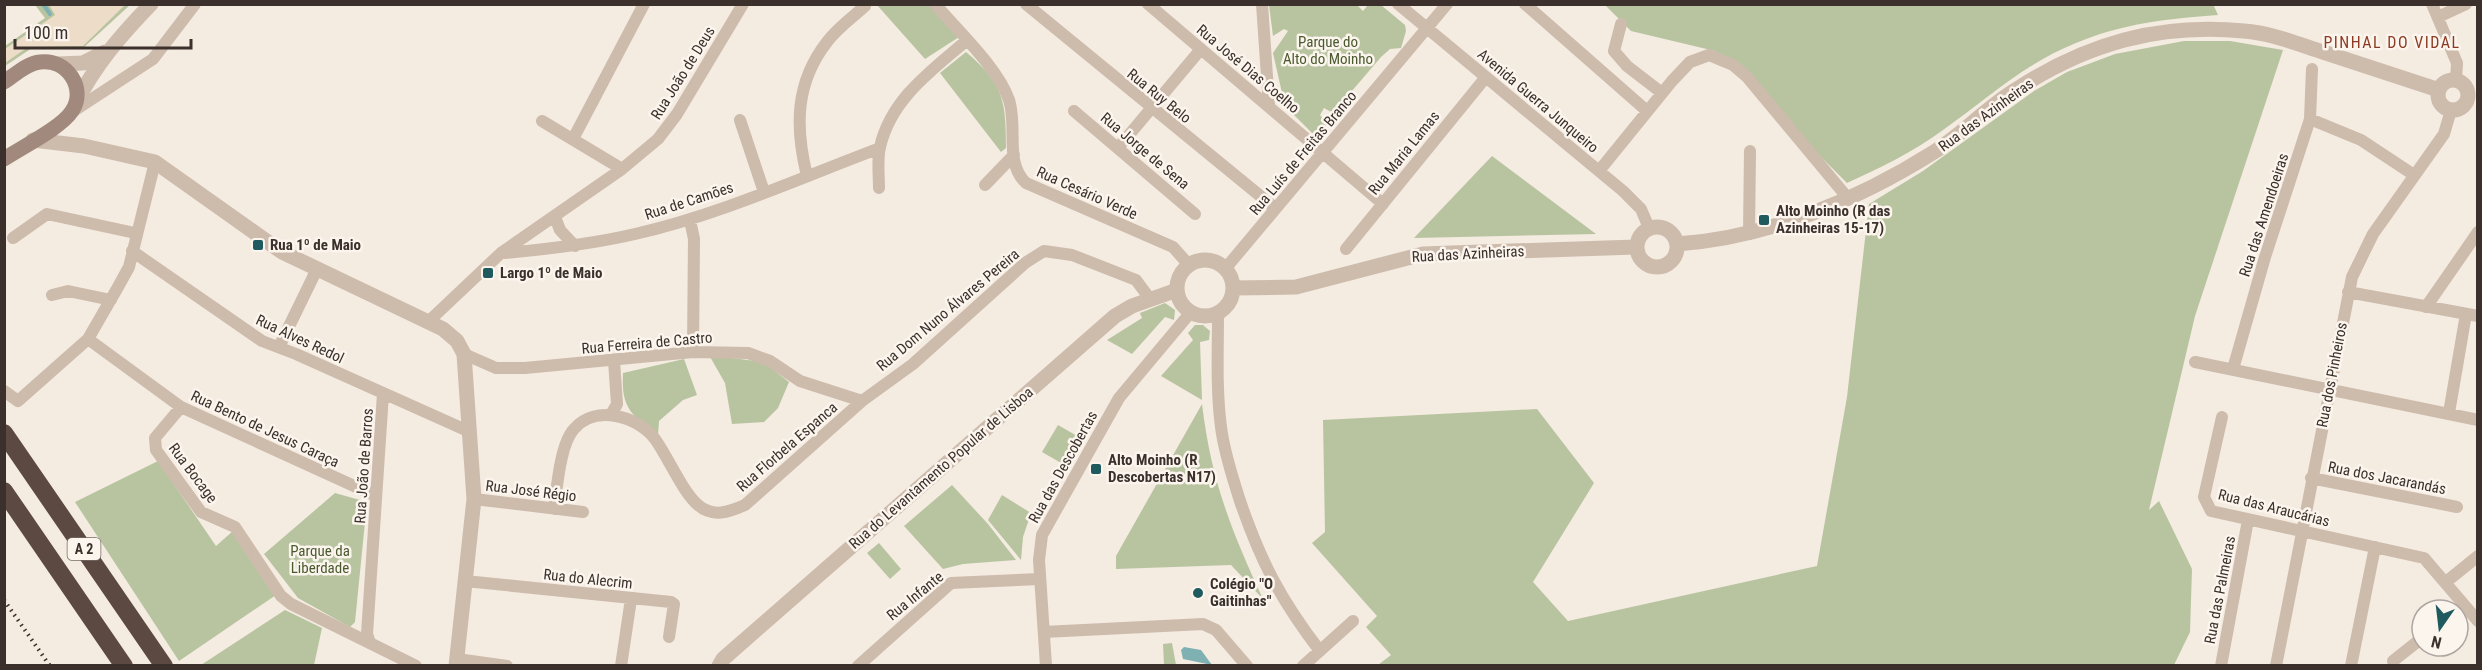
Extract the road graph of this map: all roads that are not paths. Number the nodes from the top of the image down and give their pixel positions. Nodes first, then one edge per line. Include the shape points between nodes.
1 (151, 4) edge
2 (195, 4) edge
3 (644, 4) edge
4 (935, 4) edge
5 (1026, 4) edge
6 (1148, 4) edge
7 (1262, 4) edge
8 (1398, 4) edge
9 (1447, 4) edge
10 (1525, 4) edge
11 (2432, 4) edge
12 (2466, 4) edge
13 (742, 5) edge
14 (865, 6) dead end
15 (2438, 17) junction
16 (1621, 24) dead end
17 (1427, 29) junction
18 (966, 41) junction
19 (112, 46) junction
20 (1201, 49) junction
21 (58, 64) junction
22 (2312, 69) dead end
23 (1486, 77) junction
24 (2456, 80) junction
25 (4, 82) edge
26 (2439, 90) junction
27 (2473, 92) edge
28 (1662, 93) junction
29 (1269, 105) junction
30 (1151, 109) junction
31 (2451, 110) junction
32 (71, 111) junction
33 (1074, 111) dead end
34 (1647, 111) junction
35 (2310, 119) junction
36 (740, 120) dead end
37 (542, 121) dead end
38 (573, 139) junction
39 (33, 140) junction
40 (84, 146) junction
41 (880, 148) junction
42 (1118, 148) junction
43 (1750, 151) dead end
44 (1322, 152) junction
45 (1014, 155) junction
46 (4, 159) edge
47 (154, 162) junction
48 (622, 169) junction
49 (1599, 171) junction
50 (2414, 175) junction
51 (807, 176) junction
52 (985, 185) dead end
53 (879, 188) dead end
54 (764, 192) junction
55 (1847, 197) junction
56 (1383, 204) junction
57 (1275, 208) junction
58 (1196, 214) dead end
59 (555, 217) junction
60 (690, 220) junction
61 (1649, 228) junction
62 (2478, 232) edge
63 (135, 233) junction
64 (1749, 234) junction
65 (13, 238) dead end
66 (1677, 244) junction
67 (575, 246) junction
68 (1636, 247) junction
69 (1346, 249) dead end
70 (132, 251) junction
71 (501, 254) junction
72 (1189, 265) junction
73 (317, 269) junction
74 (1225, 269) junction
75 (1233, 288) junction
76 (1177, 290) junction
77 (2348, 292) junction
78 (52, 295) dead end
79 (1150, 299) junction
80 (111, 300) junction
81 (2426, 307) junction
82 (1191, 312) junction
83 (1218, 312) junction
84 (2472, 315) edge
85 (429, 321) junction
86 (88, 339) junction
87 (279, 347) junction
88 (693, 351) junction
89 (464, 354) junction
90 (614, 361) junction
91 (2195, 362) dead end
92 (2233, 369) junction
93 (2329, 387) junction
94 (4, 391) edge
95 (383, 394) junction
96 (862, 401) junction
97 (181, 408) junction
98 (612, 413) junction
99 (2449, 413) junction
100 (2222, 417) dead end
101 (2478, 420) edge
102 (468, 431) junction
103 (4, 433) edge
104 (2312, 478) junction
105 (4, 491) edge
106 (376, 496) junction
107 (474, 499) junction
108 (2457, 507) dead end
109 (554, 509) junction
110 (583, 512) dead end
111 (2248, 520) junction
112 (2302, 532) junction
113 (2376, 547) junction
114 (2478, 556) edge
115 (1040, 579) junction
116 (465, 581) junction
117 (2446, 582) junction
118 (2456, 598) edge
119 (631, 599) junction
120 (369, 613) junction
121 (1353, 621) dead end
122 (346, 631) junction
123 (1044, 632) junction
124 (669, 638) dead end
125 (370, 643) junction
126 (2410, 648) edge
127 (1320, 651) junction
128 (2393, 661) dead end
129 (456, 662) edge
130 (124, 666) edge
131 (164, 666) edge
132 (416, 666) edge
133 (507, 666) edge
134 (621, 666) edge
135 (719, 666) edge
136 (858, 666) edge
137 (1046, 666) edge
138 (1247, 666) edge
139 (1303, 666) edge
140 (2221, 666) edge
141 (2277, 666) edge
142 (2351, 666) edge

1 - 19 street
2 - 32 street via 153,59
3 - 38 street
4 - 18 street, Rua Cesário Verde
5 - 30 street, Rua Ruy Belo
6 - 20 street, Rua José Dias Coelho
7 - 29 street
8 - 17 street, Avenida Guerra Junqueiro
9 - 17 street, Rua Luís de Freitas Branco
10 - 34 street
11 - 15 street
12 - 15 street
13 - 48 street, Rua João de Deus via 671,123 658,140
14 - 51 street via 828,41 813,64 803,91 798,119
15 - 24 street via 2457,63
16 - 28 street via 1614,51
17 - 23 street, Avenida Guerra Junqueiro
17 - 44 street, Rua Luís de Freitas Branco
18 - 41 street via 919,81 898,105
18 - 45 street, Rua Cesário Verde via 995,72 1009,101
19 - 21 street via 95,59
19 - 32 street
20 - 29 street, Rua José Dias Coelho
20 - 30 street
21 - 25 main road via 31,64
21 - 32 main road via 76,85
22 - 35 street, Rua das Amendoeiras
23 - 49 street, Avenida Guerra Junqueiro
23 - 56 street, Rua Maria Lamas
24 - 26 street via 2446,82
24 - 27 street
26 - 31 street via 2439,100
26 - 55 street, Rua das Azinheiras via 2246,31 2149,33 2085,51 2016,89 1936,151
27 - 31 street via 2464,106
28 - 34 street
28 - 55 street via 1690,62 1701,57 1709,55 1733,65
29 - 44 street, Rua José Dias Coelho
30 - 42 street
30 - 57 street, Rua Ruy Belo
31 - 50 street, Rua dos Pinheiros via 2444,134
32 - 39 main road
32 - 40 street via 70,134
33 - 42 street, Rua Jorge de Sena
34 - 49 street
35 - 50 street via 2361,140
35 - 92 street, Rua das Amendoeiras
36 - 54 street
37 - 38 street
38 - 48 street
39 - 40 street
39 - 46 main road
40 - 47 street
41 - 51 street, Rua de Camões
41 - 53 street
42 - 58 street, Rua Jorge de Sena
43 - 64 street
44 - 56 street, Rua José Dias Coelho
44 - 57 street, Rua Luís de Freitas Branco
45 - 52 street
45 - 72 street, Rua Cesário Verde via 1017,174 1026,183 1173,248
47 - 63 street
47 - 73 street via 261,240
48 - 59 street, Rua João de Deus
49 - 61 street, Avenida Guerra Junqueiro via 1641,209
50 - 77 street, Rua dos Pinheiros via 2369,240
51 - 54 street, Rua de Camões
54 - 60 street, Rua de Camões
55 - 64 street, Rua das Azinheiras
56 - 69 street, Rua Maria Lamas
57 - 74 street, Rua Luís de Freitas Branco
59 - 67 street via 560,230
59 - 71 street, Rua João de Deus
60 - 67 street, Rua de Camões
60 - 88 street via 694,238
61 - 66 street via 1670,231
61 - 68 street
62 - 81 street
63 - 65 street via 47,214
63 - 70 street
64 - 66 street, Rua das Azinheiras
66 - 68 street via 1669,263 1655,267 1642,261
67 - 71 street, Rua de Camões
68 - 75 street, Rua das Azinheiras via 1423,254 1307,285
70 - 80 street via 129,267
70 - 87 street, Rua Alves Redol via 251,335
71 - 85 street, Rua João de Deus
72 - 74 street via 1208,260
72 - 76 street via 1179,276
73 - 85 street
73 - 87 street
74 - 75 street
75 - 83 street via 1227,305
76 - 79 street, Rua do Levantamento Popular de Lisboa
76 - 82 street via 1181,303
77 - 81 street
77 - 93 street, Rua dos Pinheiros
78 - 80 street via 68,291
79 - 96 street, Rua Dom Nuno Álvares Pereira via 1136,280 1072,255 1044,251 1025,263 913,364
79 - 135 street, Rua do Levantamento Popular de Lisboa via 1115,316 723,658
80 - 86 street
81 - 84 street
82 - 83 street via 1205,316
82 - 115 street, Rua das Descobertas via 1123,392 1077,471 1042,535
83 - 127 street via 1218,396 1230,471 1267,572
84 - 99 street
85 - 89 street via 457,341
86 - 94 street via 18,401
86 - 97 street, Rua Bento de Jesus Caraça
87 - 95 street, Rua Alves Redol
88 - 90 street, Rua Ferreira de Castro
88 - 96 street, Rua Ferreira de Castro via 748,353 800,381
89 - 90 street, Rua Ferreira de Castro via 496,368
89 - 102 street
90 - 98 street via 617,404
91 - 92 street
92 - 93 street
93 - 99 street
93 - 104 street, Rua dos Pinheiros
95 - 102 street, Rua Alves Redol
95 - 106 street, Rua João de Barros
96 - 98 street, Rua Florbela Espanca via 745,505 726,514 711,512 698,504 653,436
97 - 106 street, Rua Bento de Jesus Caraça
97 - 122 street, Rua Bocage via 155,438 156,450 201,512 235,526 281,596
98 - 109 street via 585,420 573,429 566,444
99 - 101 street
100 - 111 street, Rua das Araucárias via 2204,499 2211,511
102 - 107 street
103 - 131 highway, A 2
104 - 108 street, Rua dos Jacarandás
104 - 112 street, Rua dos Pinheiros
105 - 130 highway, A 2
106 - 120 street, Rua João de Barros
107 - 109 street, Rua José Régio
107 - 116 street
109 - 110 street, Rua José Régio
111 - 112 street, Rua das Araucárias
111 - 140 street, Rua das Palmeiras
112 - 113 street, Rua das Araucárias
112 - 141 street, Rua dos Pinheiros
113 - 117 street, Rua das Araucárias via 2424,558
113 - 142 street
114 - 117 street
115 - 123 street, Rua das Descobertas
115 - 136 street, Rua Infante via 951,583
116 - 119 street, Rua do Alecrim
116 - 129 street
117 - 118 street
119 - 124 street, Rua do Alecrim via 674,604
119 - 134 street
120 - 122 street via 356,631
120 - 125 street, Rua João de Barros
121 - 127 street
122 - 125 street, Rua Bocage
123 - 137 street, Rua das Descobertas
123 - 138 street via 1203,624 1216,630
125 - 132 street, Rua Bocage
126 - 128 street
127 - 139 street
129 - 133 street

